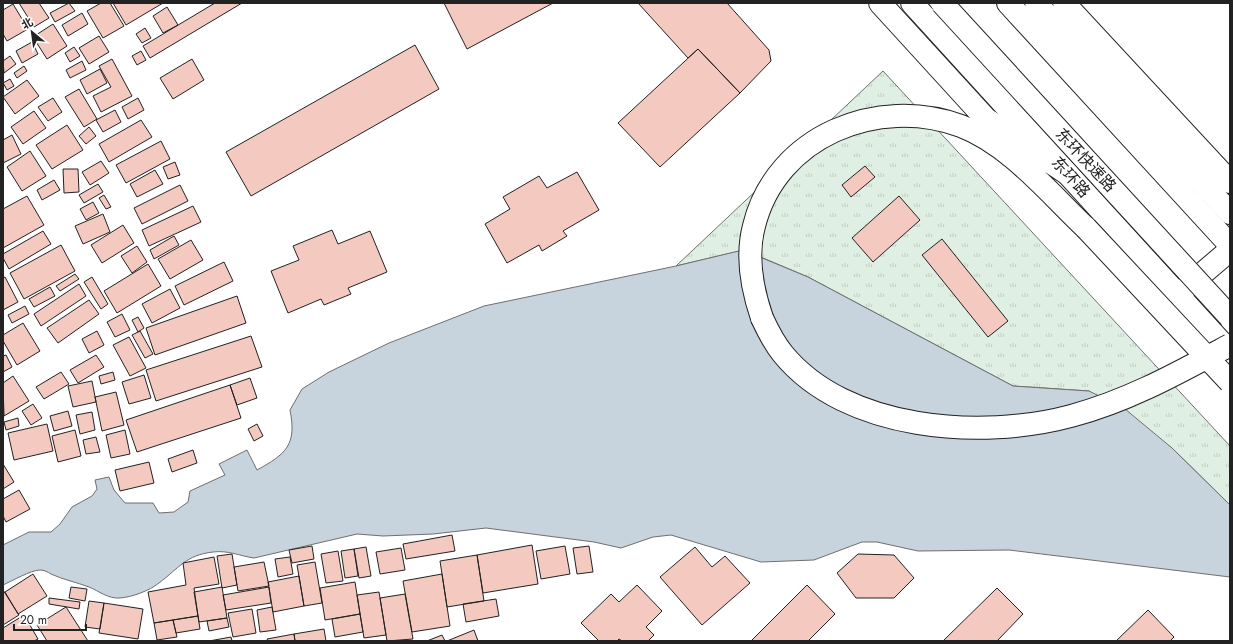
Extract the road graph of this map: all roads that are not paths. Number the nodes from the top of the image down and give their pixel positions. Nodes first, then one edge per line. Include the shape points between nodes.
1 (880, 3) edge
2 (912, 3) edge
3 (942, 3) edge
4 (1008, 3) edge
5 (1036, 3) edge
6 (1064, 3) edge
7 (1068, 174) junction
8 (1230, 182) edge
9 (1230, 213) edge
10 (1230, 245) edge
11 (1230, 250) edge
12 (1178, 295) junction
13 (1230, 317) edge
14 (1230, 320) edge
15 (1222, 339) edge
16 (1230, 352) edge
17 (1230, 382) edge

1 - 7 main road via 986,119
2 - 7 main road, 东环路
3 - 13 main road, 东环快速路, bridge
4 - 10 main road
5 - 9 main road
6 - 8 main road
7 - 12 main road, 东环路
11 - 12 main road
12 - 15 main road, 东环路
14 - 15 main road
15 - 16 main road, 东环路
15 - 17 main road, bridge via 1224,348 1211,355 1205,358 1173,376 1121,400 1070,416 1027,425 997,427 930,426 902,420 876,413 833,394 798,369 784,355 770,334 756,301 750,261 754,227 765,196 779,172 804,149 831,132 859,121 884,116 916,116 948,122 984,137 1020,164 1086,228 1188,336 1203,353 1209,359

